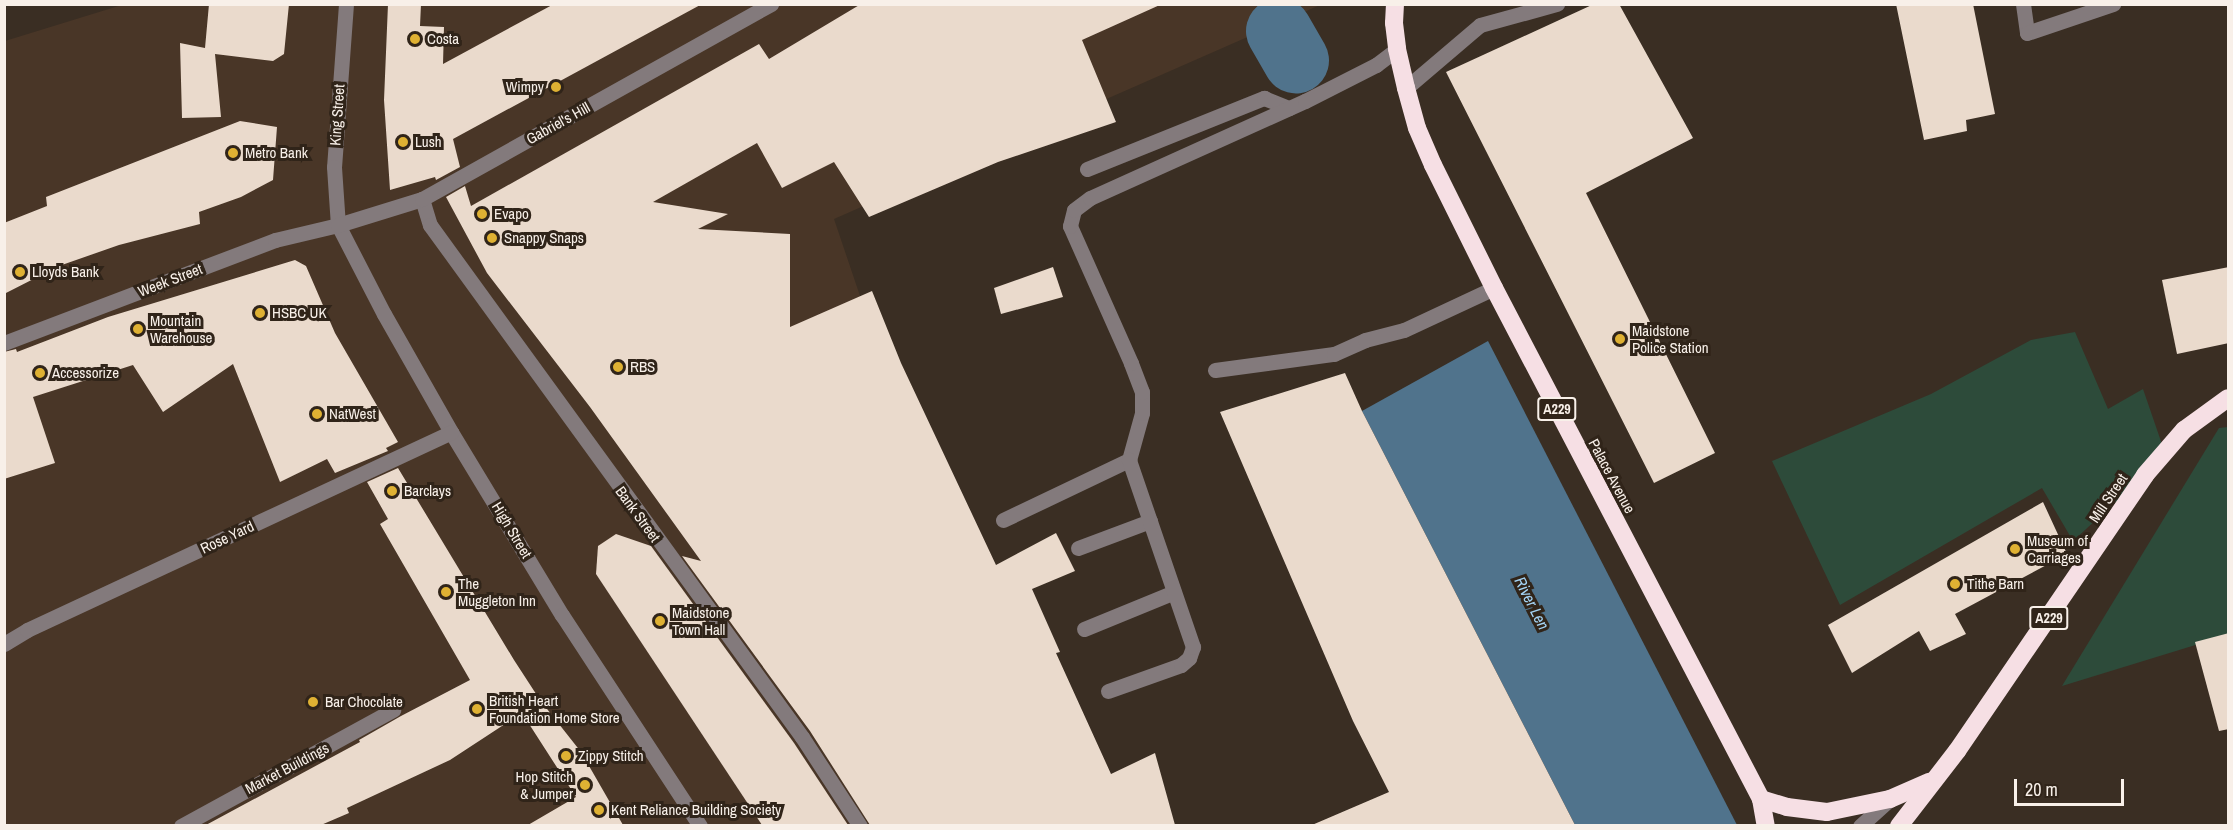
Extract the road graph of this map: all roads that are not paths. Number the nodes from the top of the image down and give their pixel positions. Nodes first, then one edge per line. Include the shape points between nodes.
1 (346, 4) edge
2 (771, 4) edge
3 (1395, 4) edge
4 (1557, 4) edge
5 (2023, 4) edge
6 (2113, 4) edge
7 (1397, 49) junction
8 (1406, 88) junction
9 (1289, 108) junction
10 (1087, 169) dead end
11 (422, 199) junction
12 (338, 225) junction
13 (1494, 288) junction
14 (4, 343) edge
15 (1215, 370) dead end
16 (2229, 398) edge
17 (451, 432) junction
18 (1129, 460) junction
19 (1002, 520) dead end
20 (1150, 521) junction
21 (1078, 548) dead end
22 (1174, 592) junction
23 (1084, 629) dead end
24 (4, 644) edge
25 (1108, 691) dead end
26 (393, 710) dead end
27 (1931, 781) junction
28 (1761, 799) junction
29 (1890, 800) junction
30 (181, 825) edge
31 (700, 825) edge
32 (860, 825) edge
33 (1766, 825) edge
34 (1860, 825) edge
35 (1899, 825) edge

1 - 12 street, King Street via 334,167
2 - 11 street, Gabriel's Hill
3 - 7 highway, Palace Avenue / A229
4 - 8 street via 1480,25
5 - 6 street via 2027,33
7 - 8 highway, Palace Avenue / A229
7 - 9 street via 1376,65
8 - 13 highway, Palace Avenue / A229 via 1428,155
9 - 10 street via 1264,98
9 - 18 street via 1090,198 1074,210 1072,232 1142,392 1142,413
11 - 12 street, Gabriel's Hill
11 - 32 street, Bank Street via 430,225 802,737
12 - 14 street, Week Street via 275,240
12 - 17 street, High Street
13 - 15 street via 1404,330 1365,340 1334,354
13 - 28 highway, Palace Avenue / A229
16 - 27 highway, Mill Street / A229 via 2184,430 2145,476 1963,742
17 - 24 street, Rose Yard
17 - 31 street, High Street via 562,615
18 - 19 street
18 - 20 street
20 - 21 street
20 - 22 street
22 - 23 street
22 - 25 street via 1193,647 1189,658 1181,665
26 - 30 street, Market Buildings
27 - 29 highway, A229
27 - 35 highway, A229
28 - 29 highway, A229 via 1827,812
28 - 33 highway, Palace Avenue / A229
29 - 34 street

